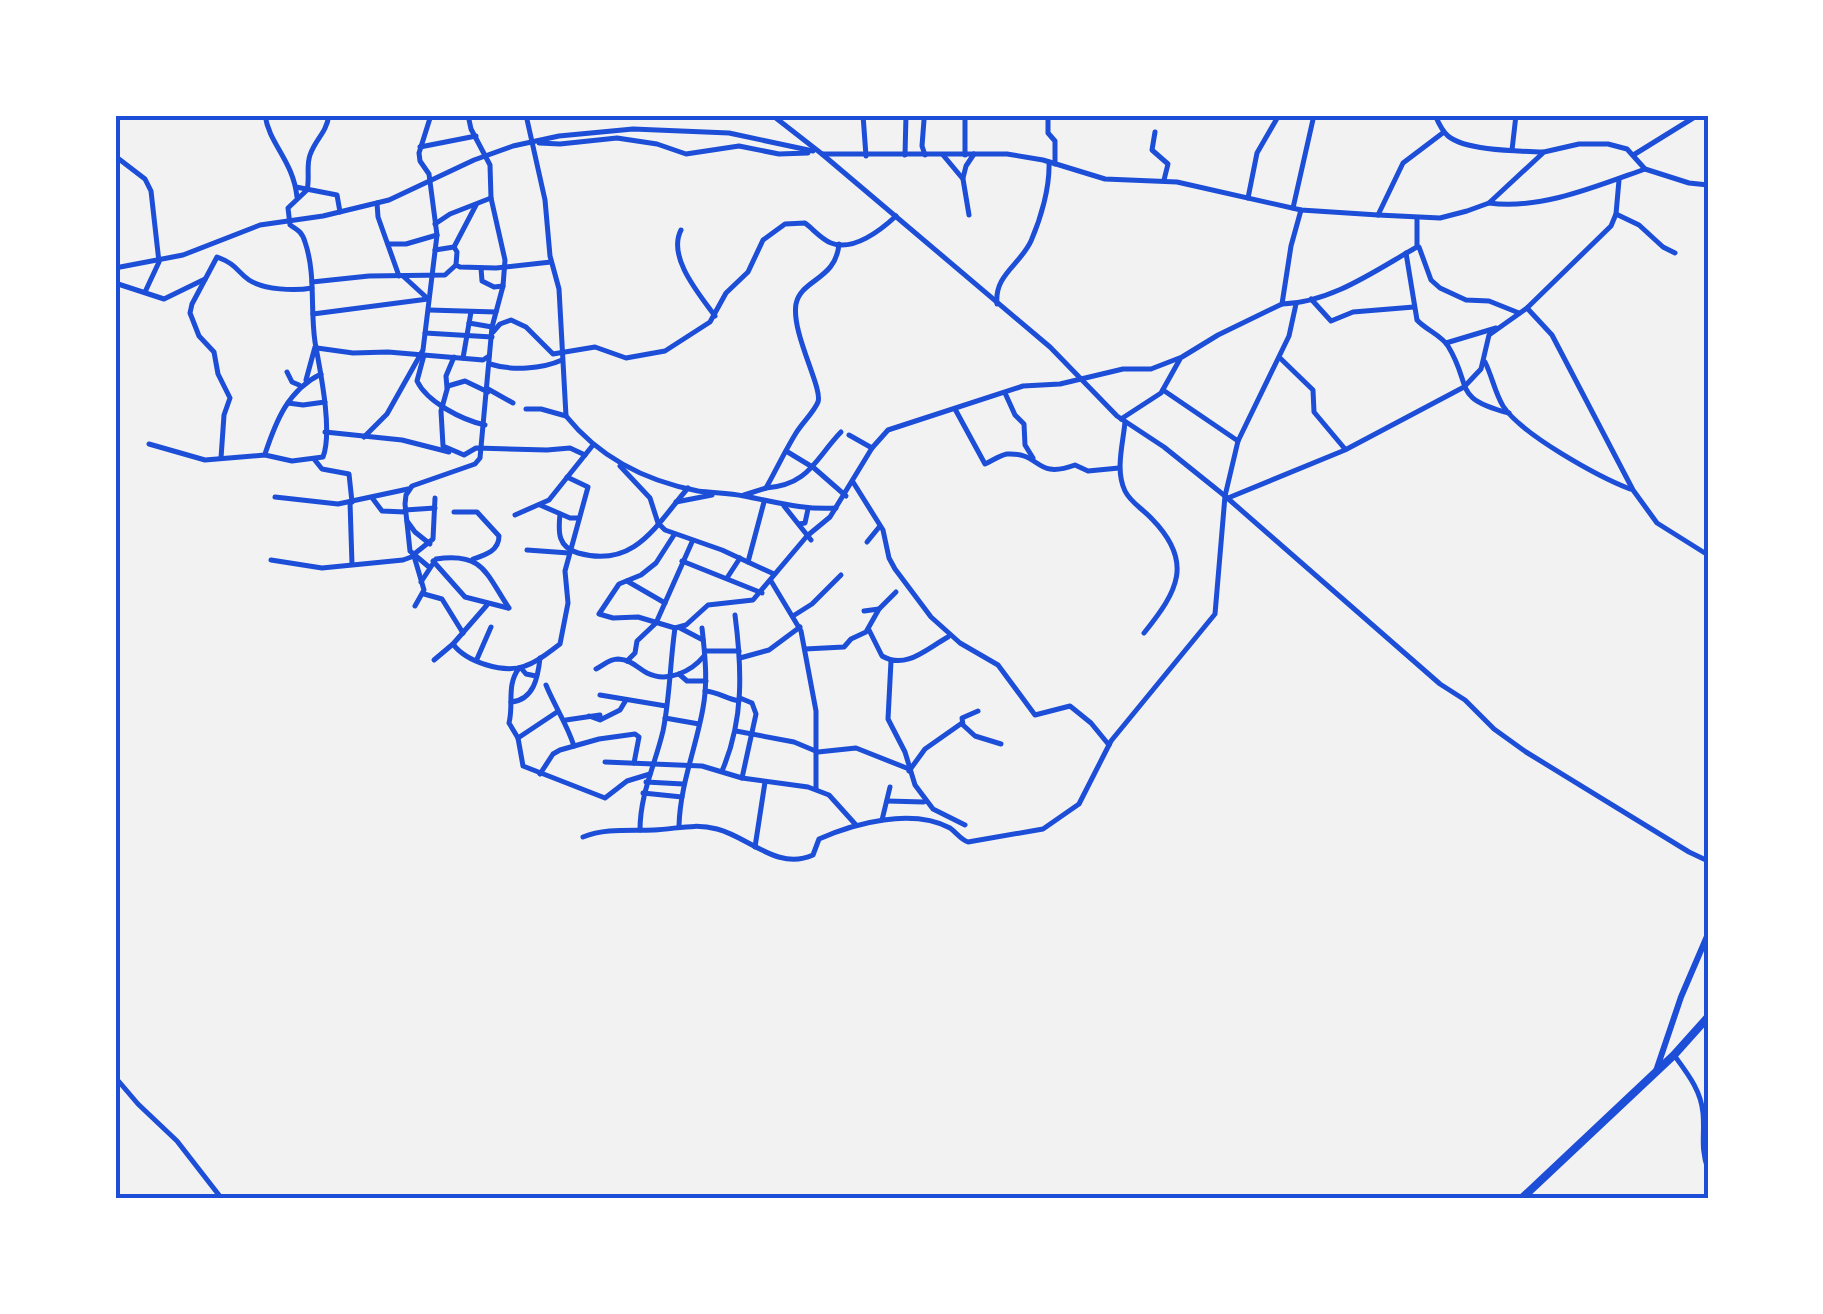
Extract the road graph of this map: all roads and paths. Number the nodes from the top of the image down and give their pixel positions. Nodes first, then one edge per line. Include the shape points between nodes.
1 (265, 115) edge
2 (330, 115) edge
3 (431, 115) edge
4 (468, 115) edge
5 (526, 115) edge
6 (772, 115) edge
7 (863, 115) edge
8 (906, 115) edge
9 (965, 115) edge
10 (1048, 115) edge
11 (1279, 115) edge
12 (1314, 115) edge
13 (1329, 115) edge
14 (1339, 115) edge
15 (1435, 115) edge
16 (1516, 115) edge
17 (1698, 115) edge
18 (924, 120) dead end
19 (1155, 132) dead end
20 (1444, 132) junction
21 (476, 136) junction
22 (531, 142) junction
23 (420, 147) junction
24 (1512, 150) junction
25 (819, 152) junction
26 (1544, 152) junction
27 (925, 154) junction
28 (974, 154) junction
29 (1634, 154) junction
30 (905, 155) junction
31 (943, 155) junction
32 (965, 155) junction
33 (115, 156) edge
34 (866, 156) junction
35 (486, 157) junction
36 (1052, 163) junction
37 (1646, 170) junction
38 (1619, 180) junction
39 (963, 181) junction
40 (1164, 181) junction
41 (430, 182) junction
42 (1708, 186) edge
43 (296, 187) junction
44 (307, 190) junction
45 (298, 197) junction
46 (491, 198) junction
47 (1248, 198) junction
48 (378, 203) junction
49 (1489, 203) junction
50 (476, 204) junction
51 (1297, 209) junction
52 (340, 212) junction
53 (1616, 214) junction
54 (969, 215) dead end
55 (1378, 215) junction
56 (896, 216) junction
57 (1417, 218) junction
58 (290, 220) junction
59 (435, 224) junction
60 (681, 230) dead end
61 (436, 235) junction
62 (388, 244) junction
63 (839, 244) junction
64 (1418, 244) junction
65 (454, 247) junction
66 (435, 250) junction
67 (1406, 253) junction
68 (1675, 253) dead end
69 (159, 262) junction
70 (552, 262) junction
71 (456, 265) junction
72 (505, 267) junction
73 (115, 268) edge
74 (482, 268) junction
75 (401, 276) junction
76 (417, 276) junction
77 (432, 276) junction
78 (206, 279) junction
79 (568, 280) dead end
80 (312, 285) junction
81 (504, 286) junction
82 (117, 287) edge
83 (418, 290) junction
84 (559, 291) junction
85 (145, 292) junction
86 (1311, 299) junction
87 (430, 300) junction
88 (1282, 304) junction
89 (1296, 304) junction
90 (997, 305) junction
91 (1414, 307) junction
92 (1526, 308) junction
93 (429, 310) junction
94 (471, 312) junction
95 (496, 312) junction
96 (1519, 313) junction
97 (313, 314) junction
98 (714, 316) junction
99 (469, 323) junction
100 (1501, 326) junction
101 (492, 332) junction
102 (425, 333) junction
103 (467, 336) junction
104 (1446, 343) junction
105 (316, 345) junction
106 (422, 355) junction
107 (1182, 356) junction
108 (454, 357) junction
109 (563, 357) junction
110 (463, 358) junction
111 (1280, 358) junction
112 (487, 362) junction
113 (1484, 362) junction
114 (286, 372) dead end
115 (321, 374) junction
116 (1082, 379) junction
117 (292, 382) junction
118 (304, 384) junction
119 (446, 388) junction
120 (1464, 388) junction
121 (1163, 390) junction
122 (488, 391) junction
123 (1004, 393) junction
124 (290, 399) junction
125 (325, 402) junction
126 (513, 403) dead end
127 (442, 405) junction
128 (526, 409) dead end
129 (955, 409) junction
130 (1509, 413) junction
131 (566, 416) junction
132 (1123, 421) junction
133 (484, 425) junction
134 (325, 432) junction
135 (841, 432) dead end
136 (849, 435) dead end
137 (364, 437) junction
138 (1238, 441) junction
139 (149, 444) dead end
140 (593, 444) junction
141 (482, 448) junction
142 (872, 448) junction
143 (1345, 450) junction
144 (786, 451) junction
145 (452, 452) junction
146 (265, 455) junction
147 (585, 455) junction
148 (221, 458) junction
149 (314, 459) junction
150 (1034, 460) junction
151 (618, 463) junction
152 (814, 468) junction
153 (1119, 468) junction
154 (567, 477) junction
155 (853, 482) junction
156 (688, 488) junction
157 (766, 488) junction
158 (408, 490) junction
159 (1633, 490) junction
160 (756, 492) junction
161 (718, 493) junction
162 (741, 496) junction
163 (846, 496) junction
164 (274, 497) dead end
165 (1227, 497) junction
166 (435, 498) dead end
167 (372, 499) junction
168 (351, 502) junction
169 (676, 502) junction
170 (766, 502) junction
171 (540, 505) junction
172 (784, 506) junction
173 (436, 508) junction
174 (836, 508) junction
175 (808, 511) junction
176 (454, 512) dead end
177 (405, 514) junction
178 (560, 514) junction
179 (515, 515) dead end
180 (581, 518) junction
181 (658, 523) junction
182 (796, 524) junction
183 (881, 529) junction
184 (674, 536) junction
185 (809, 538) junction
186 (692, 542) junction
187 (867, 542) dead end
188 (430, 544) junction
189 (527, 550) dead end
190 (569, 551) junction
191 (489, 552) junction
192 (1708, 555) edge
193 (413, 556) junction
194 (740, 558) junction
195 (272, 560) dead end
196 (470, 560) junction
197 (682, 561) junction
198 (748, 562) junction
199 (352, 564) junction
200 (432, 564) junction
201 (485, 568) junction
202 (840, 574) dead end
203 (727, 578) junction
204 (773, 578) junction
205 (627, 581) junction
206 (421, 582) junction
207 (896, 592) dead end
208 (424, 594) junction
209 (762, 594) junction
210 (665, 604) junction
211 (487, 605) junction
212 (416, 606) dead end
213 (879, 608) junction
214 (864, 611) dead end
215 (736, 614) dead end
216 (792, 616) junction
217 (656, 624) junction
218 (800, 627) junction
219 (492, 628) dead end
220 (678, 628) junction
221 (702, 628) dead end
222 (868, 630) junction
223 (463, 633) junction
224 (1144, 633) dead end
225 (948, 638) dead end
226 (703, 640) junction
227 (453, 644) junction
228 (805, 649) junction
229 (739, 655) junction
230 (705, 656) junction
231 (540, 658) junction
232 (477, 659) junction
233 (434, 660) dead end
234 (627, 661) junction
235 (891, 661) junction
236 (520, 668) junction
237 (596, 669) dead end
238 (679, 674) junction
239 (536, 676) junction
240 (670, 677) junction
241 (706, 680) junction
242 (546, 685) dead end
243 (705, 690) junction
244 (600, 695) dead end
245 (627, 699) junction
246 (740, 700) junction
247 (511, 702) junction
248 (668, 706) junction
249 (978, 710) dead end
250 (558, 712) junction
251 (600, 715) dead end
252 (589, 716) junction
253 (665, 718) junction
254 (566, 720) junction
255 (962, 723) junction
256 (700, 724) junction
257 (736, 731) junction
258 (752, 737) junction
259 (518, 738) junction
260 (1001, 744) dead end
261 (1109, 745) junction
262 (574, 746) junction
263 (818, 752) junction
264 (605, 762) dead end
265 (634, 762) junction
266 (655, 764) junction
267 (689, 766) junction
268 (909, 770) junction
269 (722, 772) junction
270 (540, 774) junction
271 (650, 774) junction
272 (742, 778) junction
273 (646, 782) junction
274 (765, 782) junction
275 (684, 784) junction
276 (914, 785) junction
277 (890, 786) dead end
278 (816, 789) junction
279 (643, 793) junction
280 (682, 797) junction
281 (888, 801) junction
282 (908, 802) junction
283 (926, 802) junction
284 (882, 820) junction
285 (965, 825) dead end
286 (680, 826) junction
287 (856, 826) junction
288 (640, 830) junction
289 (583, 837) dead end
290 (754, 848) junction
291 (1708, 861) edge
292 (1708, 934) edge
293 (1708, 1017) edge
294 (1674, 1054) junction
295 (1656, 1072) junction
296 (115, 1077) edge
297 (1708, 1170) edge
298 (222, 1199) edge
299 (1521, 1199) edge

1 - 43 street
2 - 44 street via 308,160
3 - 23 street
4 - 21 street
5 - 22 street
6 - 25 street
7 - 34 street
8 - 30 street
9 - 32 street
10 - 36 street
11 - 47 street via 1257,153
12 - 51 street
13 - 14 street
15 - 20 street
16 - 24 street
17 - 29 street
18 - 27 street
19 - 40 street via 1152,150 1168,164
20 - 24 street
20 - 55 street via 1400,167
21 - 23 street
21 - 35 street
22 - 25 street via 633,129 746,134
22 - 25 street via 617,138 686,154 732,146
22 - 35 street
22 - 70 street
23 - 41 street
24 - 26 street
25 - 34 street
25 - 56 street
26 - 29 street via 1608,144
26 - 49 street
27 - 30 street
27 - 31 street
28 - 32 street
28 - 36 street
28 - 39 street
29 - 37 street
30 - 34 street
31 - 32 street
31 - 39 street
33 - 69 street via 148,184
35 - 41 street
35 - 46 street
36 - 40 street via 1105,179
36 - 90 street via 1037,226 1002,276
37 - 38 street
37 - 42 street
38 - 49 street via 1521,205
38 - 53 street
39 - 54 street
40 - 47 street
41 - 48 street
41 - 59 street
43 - 44 street
43 - 45 street
44 - 45 street
44 - 52 street via 338,196
45 - 58 street via 288,204
46 - 50 street
46 - 72 street
47 - 51 street
48 - 52 street
48 - 62 street
49 - 57 street via 1452,216
50 - 59 street
50 - 65 street
51 - 55 street
51 - 88 street
52 - 58 street
53 - 68 street
53 - 92 street via 1607,231
55 - 57 street
56 - 63 street via 872,235
56 - 90 street
57 - 64 street
58 - 69 street
58 - 80 street via 304,239
59 - 61 street
60 - 98 street via 676,241 688,276
61 - 62 street
61 - 66 street
62 - 75 street
63 - 98 street via 805,223 786,224 763,240
63 - 144 street via 832,268 797,299 800,340 819,396
64 - 67 street
64 - 96 street via 1430,280 1440,288
65 - 66 street
65 - 71 street
66 - 77 street
67 - 86 street
67 - 91 street
69 - 73 street
69 - 85 street
70 - 72 street
70 - 84 street
71 - 74 street
71 - 77 street via 448,275
72 - 74 street
72 - 81 street
74 - 81 street via 482,281
75 - 76 street
75 - 80 street
75 - 83 street
76 - 77 street
76 - 83 street
77 - 87 street
78 - 80 street via 217,258 250,280 289,291
78 - 85 street via 170,298
78 - 148 street via 190,314 214,352 230,398
79 - 84 street
80 - 97 street
81 - 95 street
82 - 85 street
83 - 87 street
84 - 109 street
86 - 89 street
86 - 91 street via 1330,321
87 - 93 street
87 - 97 street
88 - 89 street
88 - 107 street
89 - 111 street
90 - 116 street
91 - 104 street via 1421,325
92 - 96 street
92 - 159 street via 1552,335
93 - 94 street
93 - 102 street
94 - 95 street
94 - 99 street
95 - 101 street
96 - 100 street
97 - 105 street
98 - 109 street via 657,355 626,358 596,347
99 - 101 street
99 - 103 street
100 - 104 street
100 - 113 street via 1488,338
101 - 103 street
101 - 109 street via 505,320 518,322
101 - 112 street
102 - 103 street
102 - 106 street
103 - 110 street
104 - 120 street
105 - 106 street via 353,354
105 - 115 street
105 - 118 street
106 - 108 street
106 - 127 street via 418,386
106 - 137 street via 387,414
107 - 116 street via 1152,369
107 - 121 street
108 - 110 street
108 - 119 street
109 - 112 street via 538,366
109 - 131 street
110 - 112 street
111 - 138 street
111 - 143 street via 1313,390 1314,412
112 - 122 street
113 - 120 street
113 - 130 street
114 - 117 street
115 - 118 street
115 - 125 street
116 - 123 street
116 - 132 street
117 - 118 street
117 - 124 street
118 - 124 street
119 - 122 street via 461,381
119 - 127 street
120 - 130 street via 1480,406
120 - 143 street
121 - 132 street
121 - 138 street
122 - 126 street
122 - 133 street
123 - 129 street
123 - 150 street
124 - 125 street
124 - 146 street
125 - 134 street
127 - 133 street
127 - 145 street via 442,443
128 - 131 street
129 - 142 street via 898,424
129 - 150 street via 985,464 1007,454
130 - 159 street via 1547,444
131 - 140 street
132 - 153 street
132 - 165 street
133 - 141 street
134 - 137 street
134 - 149 street via 326,450
135 - 152 street
136 - 142 street
137 - 145 street
138 - 165 street
139 - 148 street via 205,460
140 - 147 street
140 - 151 street
141 - 145 street
141 - 147 street via 570,448
141 - 158 street via 475,464
142 - 155 street
143 - 165 street
144 - 152 street
144 - 157 street
146 - 148 street
146 - 149 street
147 - 154 street
149 - 168 street via 322,469 348,474
150 - 153 street via 1057,472 1075,464 1088,471
151 - 156 street
151 - 181 street via 650,498
152 - 157 street
152 - 163 street
153 - 224 street via 1124,490 1164,531 1180,560 1174,585
154 - 171 street
154 - 180 street via 588,485
155 - 163 street
155 - 183 street
156 - 161 street
156 - 169 street
157 - 160 street
158 - 167 street
158 - 177 street
159 - 192 street via 1662,528
160 - 162 street
160 - 170 street
161 - 162 street
161 - 169 street
162 - 170 street
163 - 174 street
164 - 168 street
165 - 261 street via 1215,614
165 - 291 street via 1502,736
166 - 173 street
167 - 168 street
167 - 177 street via 382,511
168 - 199 street
169 - 181 street
170 - 172 street
170 - 198 street
171 - 178 street
171 - 179 street
172 - 175 street
172 - 182 street
173 - 177 street
173 - 188 street
174 - 175 street
174 - 185 street
175 - 182 street via 805,523
176 - 191 street via 477,512 496,532 498,545
177 - 188 street
177 - 193 street
178 - 180 street
178 - 190 street via 560,537
180 - 190 street
181 - 184 street
181 - 190 street via 643,542 618,554
182 - 185 street
183 - 187 street
183 - 261 street via 888,558 932,617 998,666 1030,712 1040,716 1070,706
184 - 186 street
184 - 205 street via 656,563
185 - 204 street
186 - 194 street
186 - 197 street
188 - 193 street
189 - 190 street
190 - 231 street via 562,640
191 - 196 street
191 - 201 street
193 - 199 street
193 - 200 street
193 - 206 street
194 - 198 street
194 - 203 street
195 - 199 street via 322,568
196 - 200 street
196 - 201 street
197 - 203 street
197 - 210 street
198 - 204 street
200 - 206 street
200 - 211 street via 465,597
201 - 211 street via 509,608
202 - 216 street
203 - 209 street
204 - 209 street
204 - 216 street
205 - 210 street
205 - 217 street via 599,614
206 - 208 street
207 - 213 street
208 - 212 street
208 - 223 street via 442,599
209 - 220 street via 708,605
210 - 217 street
211 - 223 street
213 - 214 street
213 - 222 street
215 - 229 street
216 - 218 street
217 - 220 street
217 - 234 street
218 - 228 street
218 - 229 street via 770,650
219 - 232 street
220 - 226 street
220 - 240 street
221 - 226 street
222 - 228 street via 844,647
222 - 235 street
223 - 227 street
225 - 235 street via 908,660
226 - 230 street
227 - 232 street via 463,657
227 - 233 street
228 - 263 street
229 - 230 street
229 - 246 street
230 - 238 street
230 - 241 street
231 - 236 street
231 - 239 street
232 - 236 street via 486,666
234 - 237 street via 614,659
234 - 240 street
235 - 268 street via 887,716
236 - 239 street
236 - 247 street via 510,686
238 - 240 street
238 - 241 street via 687,681
239 - 247 street via 522,700
240 - 248 street
241 - 243 street
242 - 250 street
243 - 246 street
243 - 256 street
244 - 245 street
245 - 248 street
245 - 252 street via 612,715
246 - 257 street
246 - 258 street via 755,708
247 - 259 street via 509,723
248 - 253 street
249 - 255 street
250 - 254 street
250 - 259 street
251 - 252 street
252 - 254 street
253 - 256 street
253 - 266 street
254 - 262 street
255 - 260 street
255 - 268 street via 925,748
256 - 267 street
257 - 258 street
257 - 269 street
258 - 263 street
258 - 272 street
259 - 270 street via 524,766
261 - 284 street via 1079,804 1043,829 968,842 946,827
262 - 265 street via 635,734
262 - 270 street via 553,754
263 - 268 street via 856,748
263 - 278 street
264 - 265 street
265 - 266 street
266 - 267 street
266 - 271 street
267 - 269 street
267 - 275 street
268 - 276 street
269 - 272 street
270 - 271 street via 605,798
271 - 273 street
272 - 274 street
273 - 275 street
273 - 279 street
274 - 278 street
274 - 290 street
275 - 280 street
276 - 282 street
276 - 283 street
277 - 281 street
278 - 287 street via 838,802
279 - 280 street
279 - 288 street
280 - 286 street
281 - 282 street
281 - 284 street
282 - 283 street
283 - 285 street
284 - 287 street
286 - 288 street
286 - 290 street via 720,830
287 - 290 street via 819,839 808,858
288 - 289 street
292 - 295 main road
293 - 294 highway
294 - 295 highway
294 - 297 street via 1700,1100
295 - 299 highway
296 - 298 street

